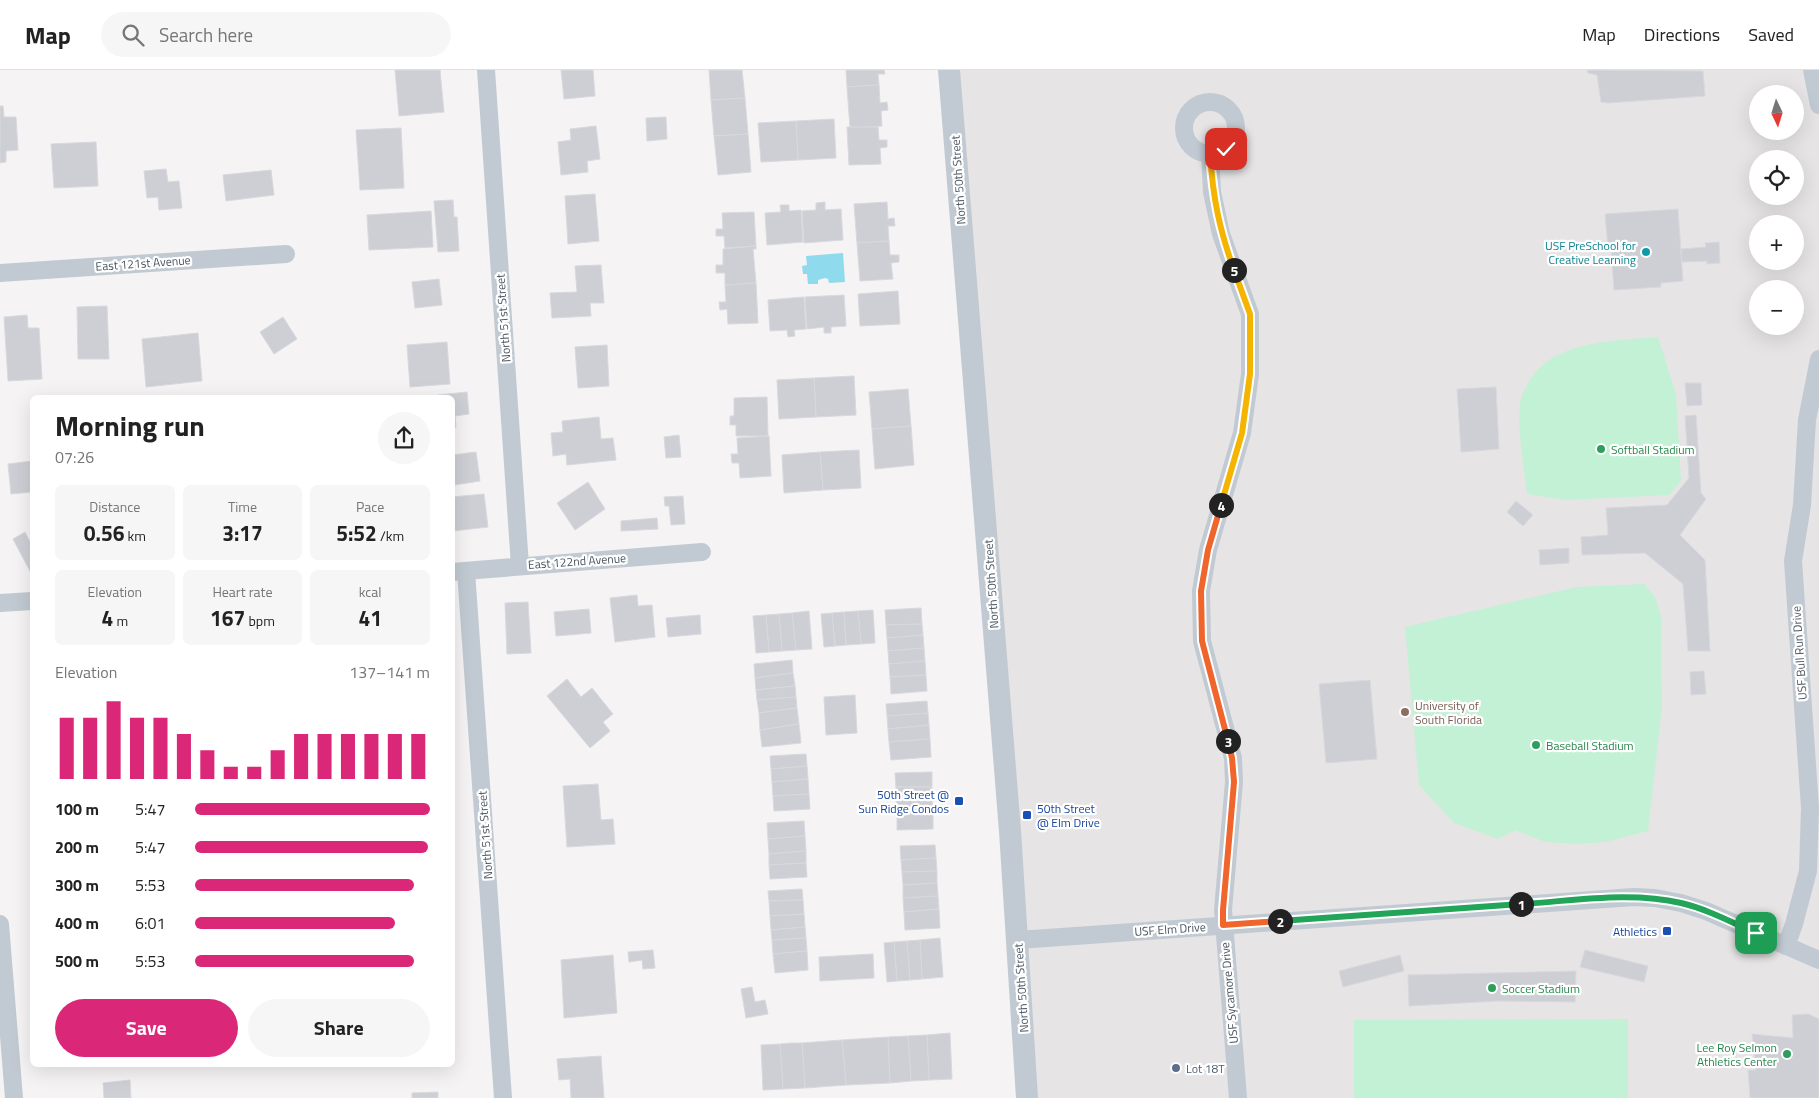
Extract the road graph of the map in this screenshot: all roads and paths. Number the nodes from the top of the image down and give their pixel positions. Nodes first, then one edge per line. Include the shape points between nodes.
1 (486, 70) edge
2 (949, 70) edge
3 (1812, 70) edge
4 (1819, 105) edge
5 (1210, 154) dead end
6 (286, 254) dead end
7 (0, 273) edge
8 (1819, 359) edge
9 (702, 552) dead end
10 (520, 566) junction
11 (459, 572) edge
12 (30, 601) edge
13 (0, 603) edge
14 (0, 924) edge
15 (1223, 925) junction
16 (1018, 940) junction
17 (1786, 946) junction
18 (1819, 960) edge
19 (14, 1098) edge
20 (503, 1098) edge
21 (1028, 1098) edge
22 (1238, 1098) edge

1 - 10 street, North 51st Street
2 - 16 street, North 50th Street
3 - 4 street
5 - 15 street, USF Sycamore Drive via 1212,192 1221,234 1250,314 1250,374 1242,433 1208,550 1201,591 1202,641 1232,758 1234,782
6 - 7 street, East 121st Avenue
8 - 17 street, USF Bull Run Drive via 1807,420 1802,505 1793,561 1810,808 1808,871
9 - 10 street, East 122nd Avenue
10 - 11 street, East 122nd Avenue
11 - 20 street, North 51st Street
12 - 13 street
14 - 19 street
15 - 16 street, USF Elm Drive
15 - 17 street, USF Elm Drive via 1634,897 1681,903 1706,911
15 - 22 street, USF Sycamore Drive
16 - 21 street, North 50th Street
17 - 18 street, USF Elm Drive

